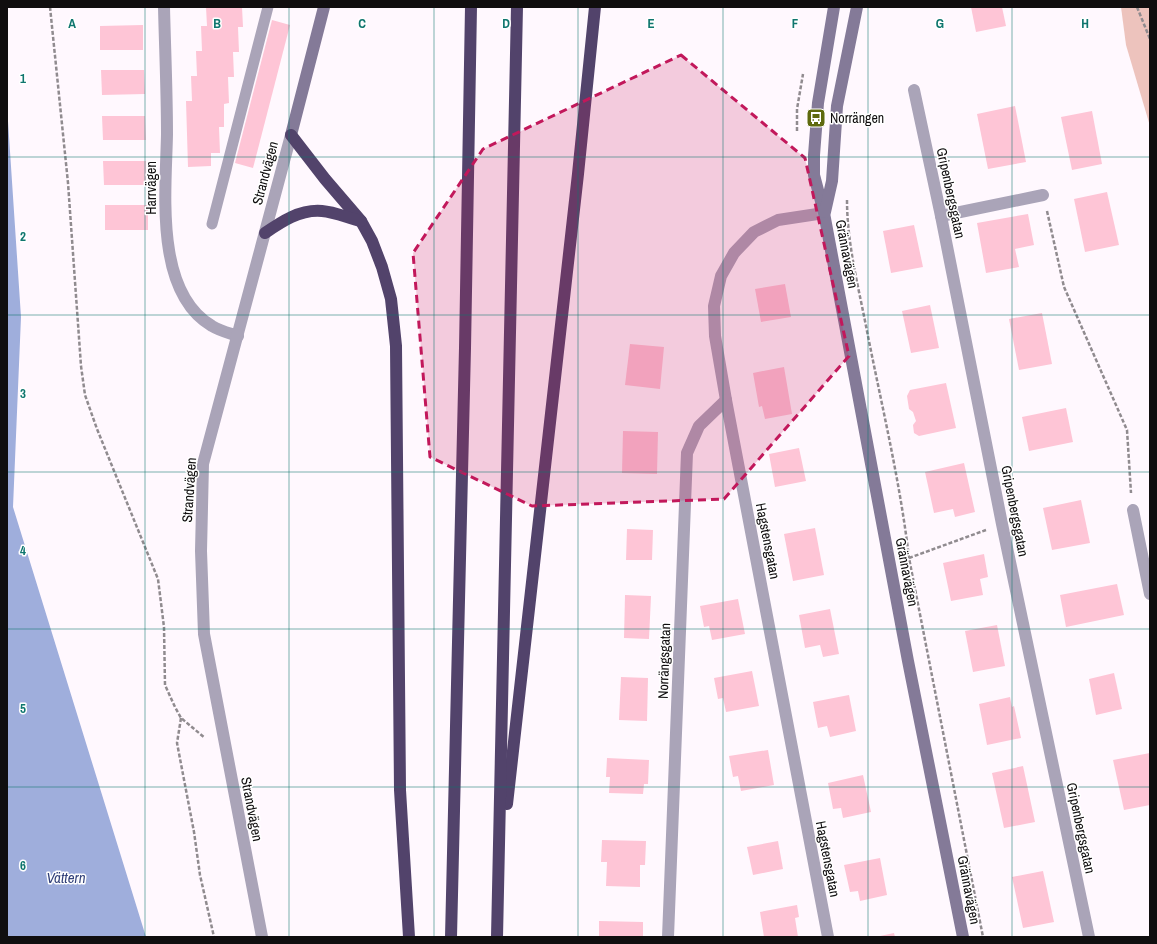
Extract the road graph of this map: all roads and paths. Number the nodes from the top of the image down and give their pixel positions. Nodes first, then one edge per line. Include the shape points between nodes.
1 (50, 7) edge
2 (164, 7) edge
3 (268, 7) edge
4 (471, 7) edge
5 (517, 7) edge
6 (595, 7) edge
7 (834, 7) edge
8 (857, 7) edge
9 (1137, 7) edge
10 (322, 8) edge
11 (1150, 39) edge
12 (914, 90) dead end
13 (291, 134) junction
14 (847, 193) dead end
15 (1043, 195) joint
16 (824, 213) junction
17 (941, 216) junction
18 (361, 222) junction
19 (212, 224) dead end
20 (265, 233) junction
21 (238, 336) junction
22 (726, 400) junction
23 (1133, 510) joint
24 (1002, 524) junction
25 (909, 558) junction
26 (1150, 594) edge
27 (181, 718) junction
28 (208, 733) dead end
29 (499, 881) junction
30 (214, 937) edge
31 (262, 937) edge
32 (409, 937) edge
33 (451, 937) edge
34 (498, 937) edge
35 (668, 937) edge
36 (828, 937) edge
37 (963, 937) edge
38 (983, 937) edge
39 (1089, 937) edge

1 - 27 path via 68,183 81,366 86,395 97,429 158,579 164,626 165,685
2 - 21 street, Harrvägen via 167,133 165,191 168,249 180,289 191,308 212,327
3 - 19 lane
4 - 33 highway
5 - 29 highway
6 - 29 highway
7 - 16 main road, Grännavägen via 818,103 814,155 814,175
8 - 16 main road, Grännavägen via 837,106 832,181
9 - 11 path
10 - 13 main road, Strandvägen
12 - 17 street, Gripenbergsgatan
13 - 18 highway via 325,180
13 - 20 street, Strandvägen
14 - 25 path via 847,222 904,517
15 - 17 street
15 - 23 path via 1064,287 1127,430
16 - 22 street, Hagstensgatan via 778,220 754,232 734,253 720,276 714,306 715,336
16 - 37 main road, Grännavägen
17 - 24 street, Gripenbergsgatan
18 - 20 highway via 321,211 304,213 281,222
18 - 32 highway via 372,241 388,286 396,346 400,790
20 - 21 street, Strandvägen
21 - 31 street, Strandvägen via 203,464 201,551 204,634
22 - 35 street, Norrängsgatan via 698,426 687,453
22 - 36 street, Hagstensgatan
23 - 26 street
24 - 25 path
24 - 39 street, Gripenbergsgatan
25 - 38 path
27 - 28 path via 209,741
27 - 30 path via 177,743 200,875
29 - 34 highway

